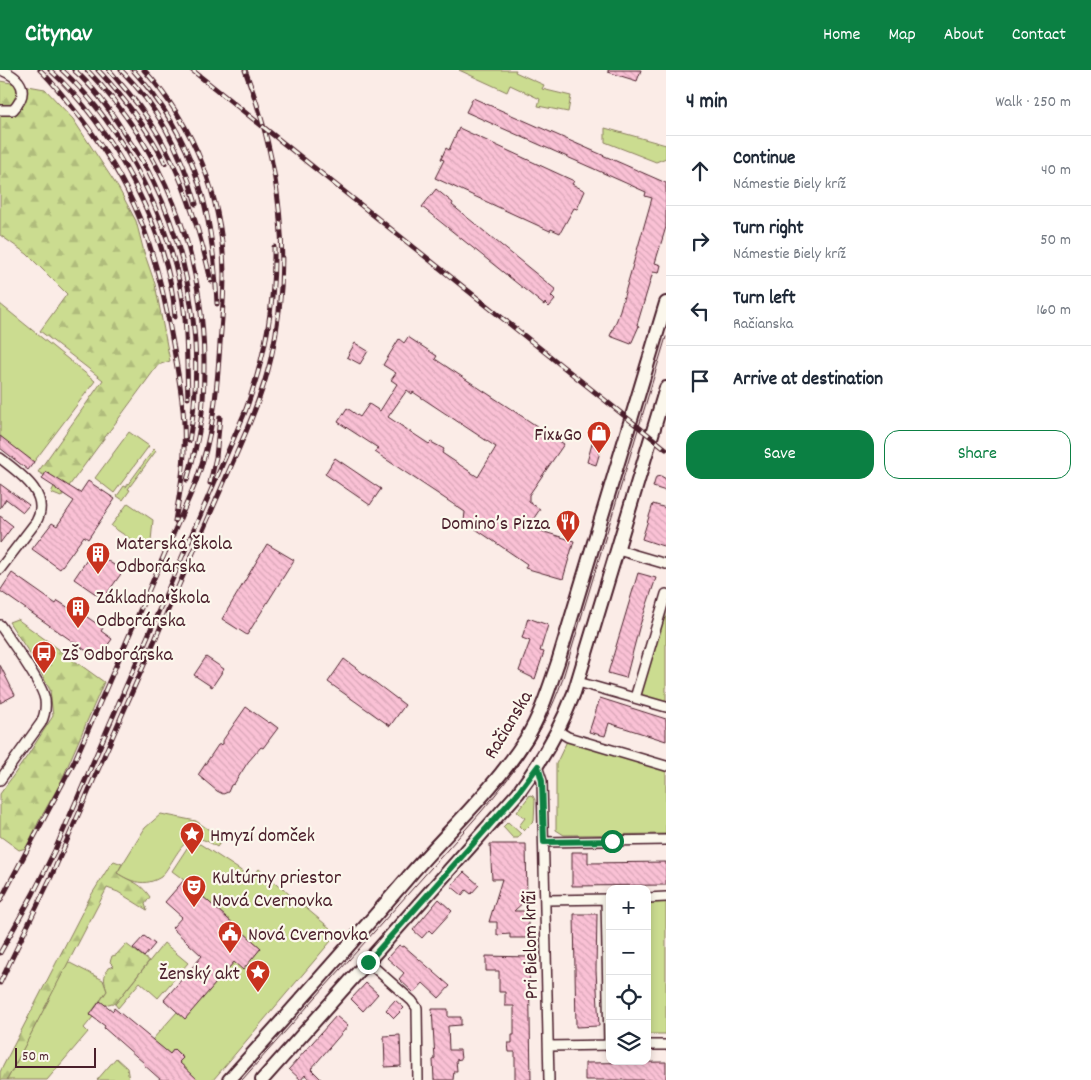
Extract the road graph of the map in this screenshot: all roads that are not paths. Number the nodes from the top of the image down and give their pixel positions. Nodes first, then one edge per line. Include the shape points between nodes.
1 (1, 70) edge
2 (0, 110) edge
3 (666, 303) edge
4 (666, 388) edge
5 (0, 458) edge
6 (618, 550) junction
7 (666, 564) edge
8 (0, 569) edge
9 (666, 594) edge
10 (0, 625) edge
11 (578, 682) junction
12 (635, 698) junction
13 (666, 707) edge
14 (558, 731) junction
15 (538, 766) junction
16 (666, 766) edge
17 (0, 780) edge
18 (666, 840) edge
19 (544, 842) junction
20 (651, 898) edge
21 (666, 898) edge
22 (606, 899) edge
23 (545, 900) junction
24 (608, 930) edge
25 (368, 962) junction
26 (609, 1020) edge
27 (606, 1045) edge
28 (651, 1045) edge
29 (666, 1045) edge
30 (549, 1046) junction
31 (229, 1080) edge
32 (262, 1080) edge
33 (418, 1080) edge
34 (549, 1080) edge

1 - 2 street via 16,79 23,95 13,110
3 - 31 main road, Račianska via 558,662 546,698 529,732 493,782
4 - 6 main road
5 - 8 street via 34,488 40,514
6 - 7 street
6 - 11 main road
9 - 12 street
10 - 17 street via 35,677 45,698 45,713
11 - 12 street
11 - 14 main road
12 - 13 street
14 - 15 main road
14 - 16 street
15 - 19 street, Pri Bielom kríži via 542,781
15 - 25 main road via 518,793
18 - 19 street
19 - 23 street, Pri Bielom kríži
20 - 21 street
22 - 23 street
23 - 30 street, Pri Bielom kríži
24 - 26 street
25 - 32 main road
25 - 33 street via 417,1008
27 - 30 street
28 - 29 street
30 - 34 street, Pri Bielom kríži

